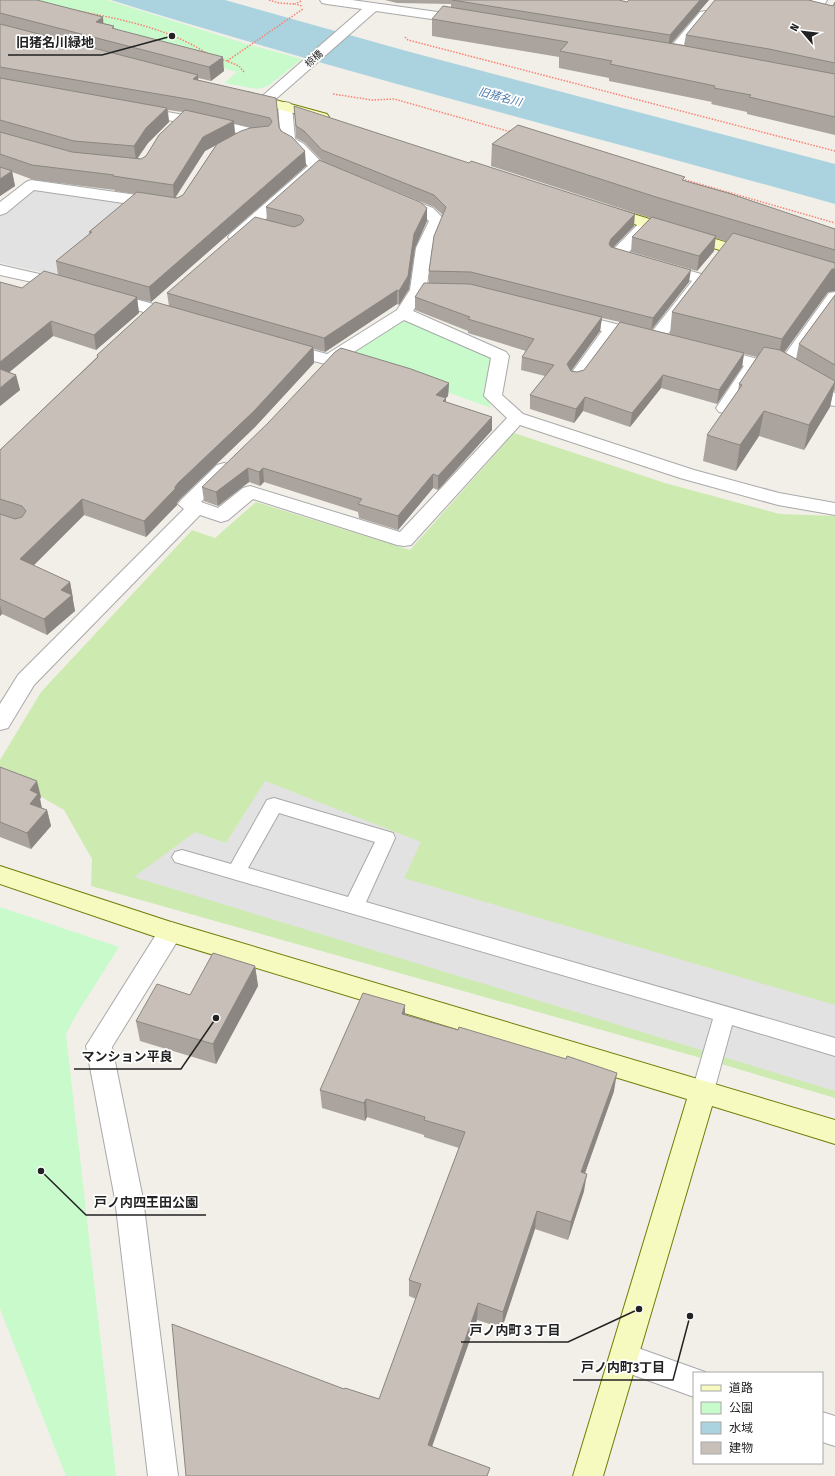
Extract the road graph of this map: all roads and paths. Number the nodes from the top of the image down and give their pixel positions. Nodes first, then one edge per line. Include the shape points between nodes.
1 (269, 0) edge
2 (327, 0) edge
3 (820, 0) edge
4 (295, 4) dead end
5 (780, 7) edge
6 (711, 8) edge
7 (68, 9) edge
8 (300, 11) dead end
9 (367, 12) junction
10 (481, 22) edge
11 (403, 35) dead end
12 (657, 52) edge
13 (672, 54) junction
14 (210, 56) edge
15 (688, 57) edge
16 (216, 58) edge
17 (227, 61) junction
18 (221, 90) joint
19 (329, 93) dead end
20 (265, 101) junction
21 (285, 106) junction
22 (129, 109) edge
23 (182, 119) junction
24 (337, 121) edge
25 (171, 130) edge
26 (516, 133) edge
27 (265, 136) junction
28 (288, 141) junction
29 (231, 144) edge
30 (835, 151) edge
31 (675, 177) edge
32 (13, 179) edge
33 (32, 185) junction
34 (383, 193) edge
35 (171, 205) edge
36 (594, 206) edge
37 (0, 210) edge
38 (835, 223) edge
39 (647, 224) junction
40 (223, 248) edge
41 (770, 261) edge
42 (714, 263) junction
43 (0, 270) edge
44 (418, 290) junction
45 (462, 291) edge
46 (835, 297) edge
47 (403, 313) junction
48 (560, 314) edge
49 (189, 320) edge
50 (613, 328) junction
51 (269, 343) edge
52 (701, 350) edge
53 (329, 360) junction
54 (754, 363) junction
55 (782, 370) junction
56 (314, 376) edge
57 (576, 379) edge
58 (835, 401) edge
59 (725, 408) edge
60 (517, 418) junction
61 (239, 454) edge
62 (197, 507) junction
63 (835, 509) edge
64 (0, 722) edge
65 (182, 857) dead end
66 (236, 872) junction
67 (0, 875) edge
68 (354, 906) junction
69 (170, 932) junction
70 (725, 1014) junction
71 (835, 1047) edge
72 (703, 1091) junction
73 (835, 1132) edge
74 (624, 1358) junction
75 (693, 1382) edge
76 (823, 1427) edge
77 (835, 1431) edge
78 (163, 1476) edge
79 (588, 1476) edge

1 - 4 path
2 - 9 street
3 - 5 street via 818,4 803,9
6 - 13 street
7 - 14 path via 161,31 198,46
8 - 17 path
9 - 10 street via 416,12
9 - 20 street, 椋橋
11 - 30 path via 408,40
12 - 13 street
13 - 15 street
16 - 17 path
17 - 18 path via 244,72
18 - 20 street
19 - 26 path via 372,100 394,99
20 - 21 street
21 - 24 street
21 - 28 street
22 - 23 street
23 - 25 street
23 - 27 street
27 - 28 street
27 - 29 street via 249,137
28 - 40 street via 299,147 324,169 259,225
31 - 38 path
32 - 33 street
33 - 35 street
33 - 37 street
34 - 44 street via 427,211 437,220 424,248
36 - 39 street
39 - 42 street
39 - 42 street via 617,255
41 - 42 street
42 - 50 street via 662,341
43 - 49 street via 88,291
44 - 45 street
44 - 47 street
46 - 55 street
47 - 53 street
47 - 60 street via 500,356 493,396
48 - 50 street
50 - 57 street
51 - 53 street
52 - 54 street
53 - 56 street
54 - 55 street
54 - 59 street
55 - 58 street
60 - 62 street via 404,540 250,492 221,516
60 - 63 street via 687,474 778,499
61 - 62 street via 188,504
62 - 64 street via 26,680
65 - 66 lane
66 - 68 lane
66 - 68 lane via 274,805 386,838
67 - 69 street
68 - 70 lane
69 - 72 street
69 - 78 street via 100,1046 129,1200
70 - 71 lane
70 - 72 lane
72 - 73 street
72 - 74 street
74 - 75 street
74 - 79 street
76 - 77 street

